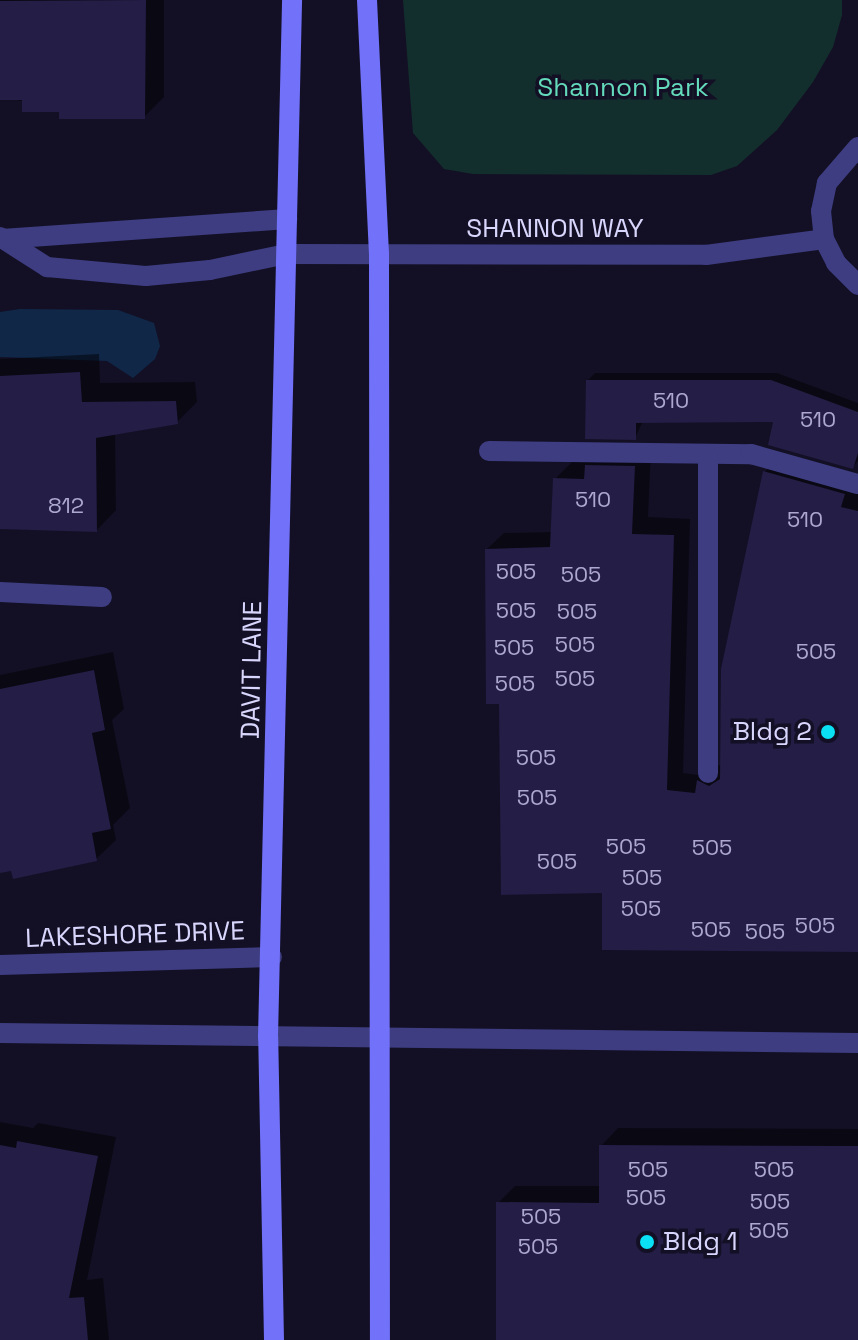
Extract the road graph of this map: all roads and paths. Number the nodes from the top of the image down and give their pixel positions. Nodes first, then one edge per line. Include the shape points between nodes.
1 (292, 0) edge
2 (367, 0) edge
3 (858, 147) edge
4 (287, 219) junction
5 (1, 238) edge
6 (824, 239) junction
7 (379, 253) junction
8 (286, 254) junction
9 (858, 285) edge
10 (489, 451) dead end
11 (708, 456) junction
12 (858, 484) edge
13 (0, 592) edge
14 (102, 597) dead end
15 (708, 773) dead end
16 (272, 957) junction
17 (0, 965) edge
18 (0, 1033) edge
19 (268, 1037) junction
20 (380, 1038) junction
21 (858, 1043) edge
22 (274, 1340) edge
23 (380, 1340) edge

1 - 4 street, DAVIT LANE
2 - 7 street
3 - 6 street via 827,183 821,211
4 - 5 street
4 - 8 street, DAVIT LANE
5 - 8 street, SHANNON WAY via 47,267 112,276 210,270
6 - 7 street, SHANNON WAY via 706,255
6 - 9 street via 836,263
7 - 8 street, SHANNON WAY
7 - 20 street
8 - 16 street, DAVIT LANE
10 - 11 street
11 - 12 street via 751,454
11 - 15 street
13 - 14 street
16 - 17 street, LAKESHORE DRIVE
16 - 19 street, DAVIT LANE
18 - 19 street
19 - 20 street
19 - 22 street, DAVIT LANE
20 - 21 street
20 - 23 street

